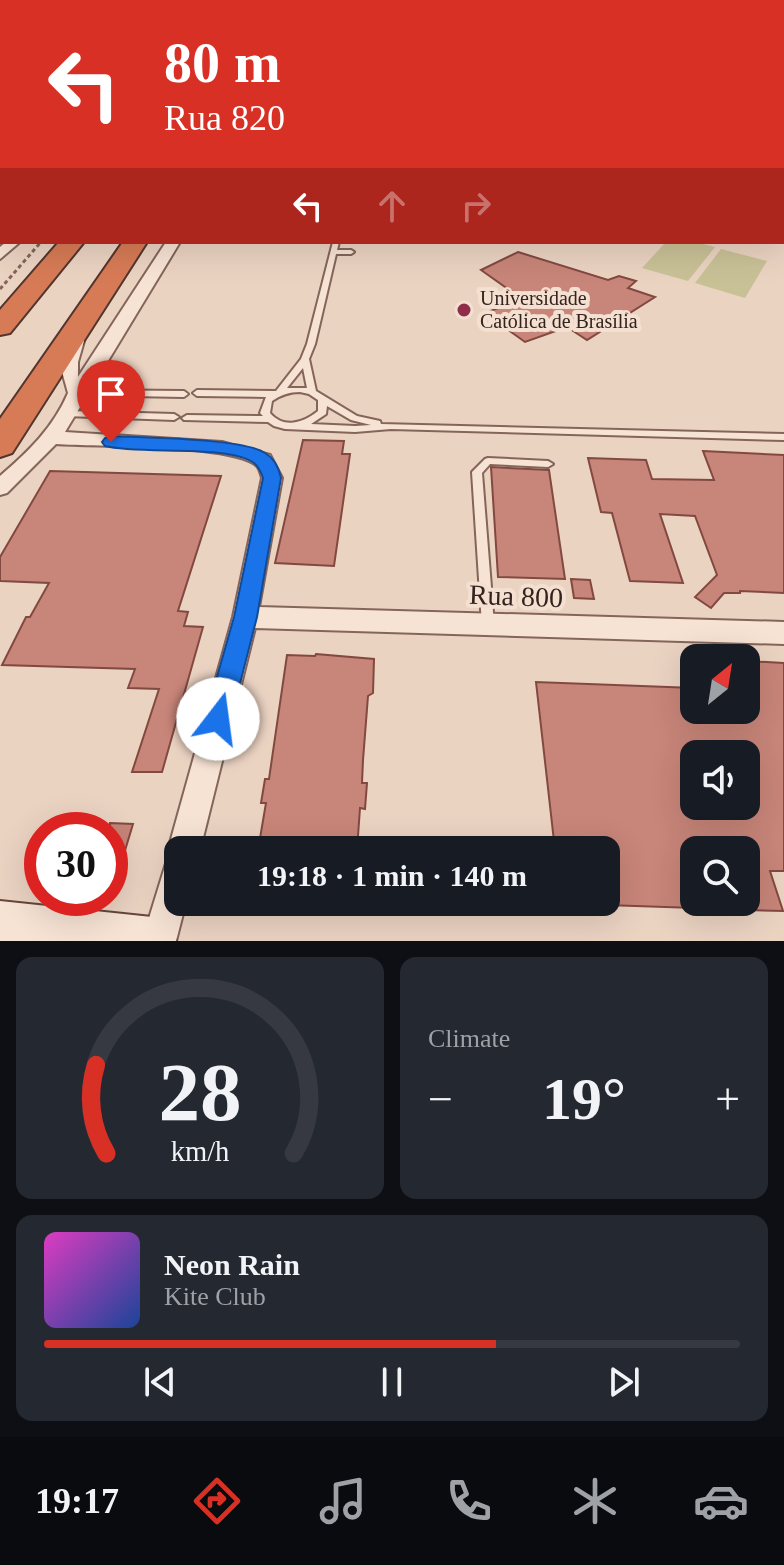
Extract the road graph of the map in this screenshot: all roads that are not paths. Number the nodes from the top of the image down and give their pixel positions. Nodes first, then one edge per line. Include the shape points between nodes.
1 (70, 244) edge
2 (134, 244) edge
3 (172, 244) edge
4 (336, 244) edge
5 (334, 252) junction
6 (351, 252) dead end
7 (1, 326) edge
8 (78, 332) junction
9 (305, 359) junction
10 (312, 392) junction
11 (77, 393) junction
12 (197, 393) dead end
13 (277, 393) junction
14 (184, 394) dead end
15 (322, 399) junction
16 (69, 414) junction
17 (174, 417) dead end
18 (187, 418) dead end
19 (268, 419) junction
20 (291, 426) junction
21 (391, 426) junction
22 (784, 437) edge
23 (52, 438) junction
24 (0, 445) edge
25 (548, 464) dead end
26 (0, 488) edge
27 (245, 617) junction
28 (488, 625) junction
29 (784, 633) edge
30 (188, 836) edge
31 (166, 916) edge
32 (0, 925) edge
33 (152, 941) edge
34 (159, 941) edge

1 - 7 highway
2 - 8 highway
3 - 11 street
4 - 5 lane
5 - 6 lane
5 - 9 lane
8 - 11 street via 68,367 68,380
8 - 24 highway
9 - 10 lane
9 - 13 lane
10 - 13 lane
10 - 15 lane
11 - 14 lane
11 - 16 street
12 - 13 lane
13 - 19 lane via 264,406
15 - 20 lane via 323,412 311,422
15 - 21 lane via 354,418
16 - 17 lane
16 - 23 street
18 - 19 lane
19 - 20 lane
20 - 21 lane
21 - 22 lane
23 - 26 street
23 - 27 street via 228,449 266,462 272,478
25 - 28 lane via 488,461 477,472
27 - 28 street, Rua 800
27 - 30 street
28 - 29 street, Rua 800
31 - 34 street
32 - 33 main road

